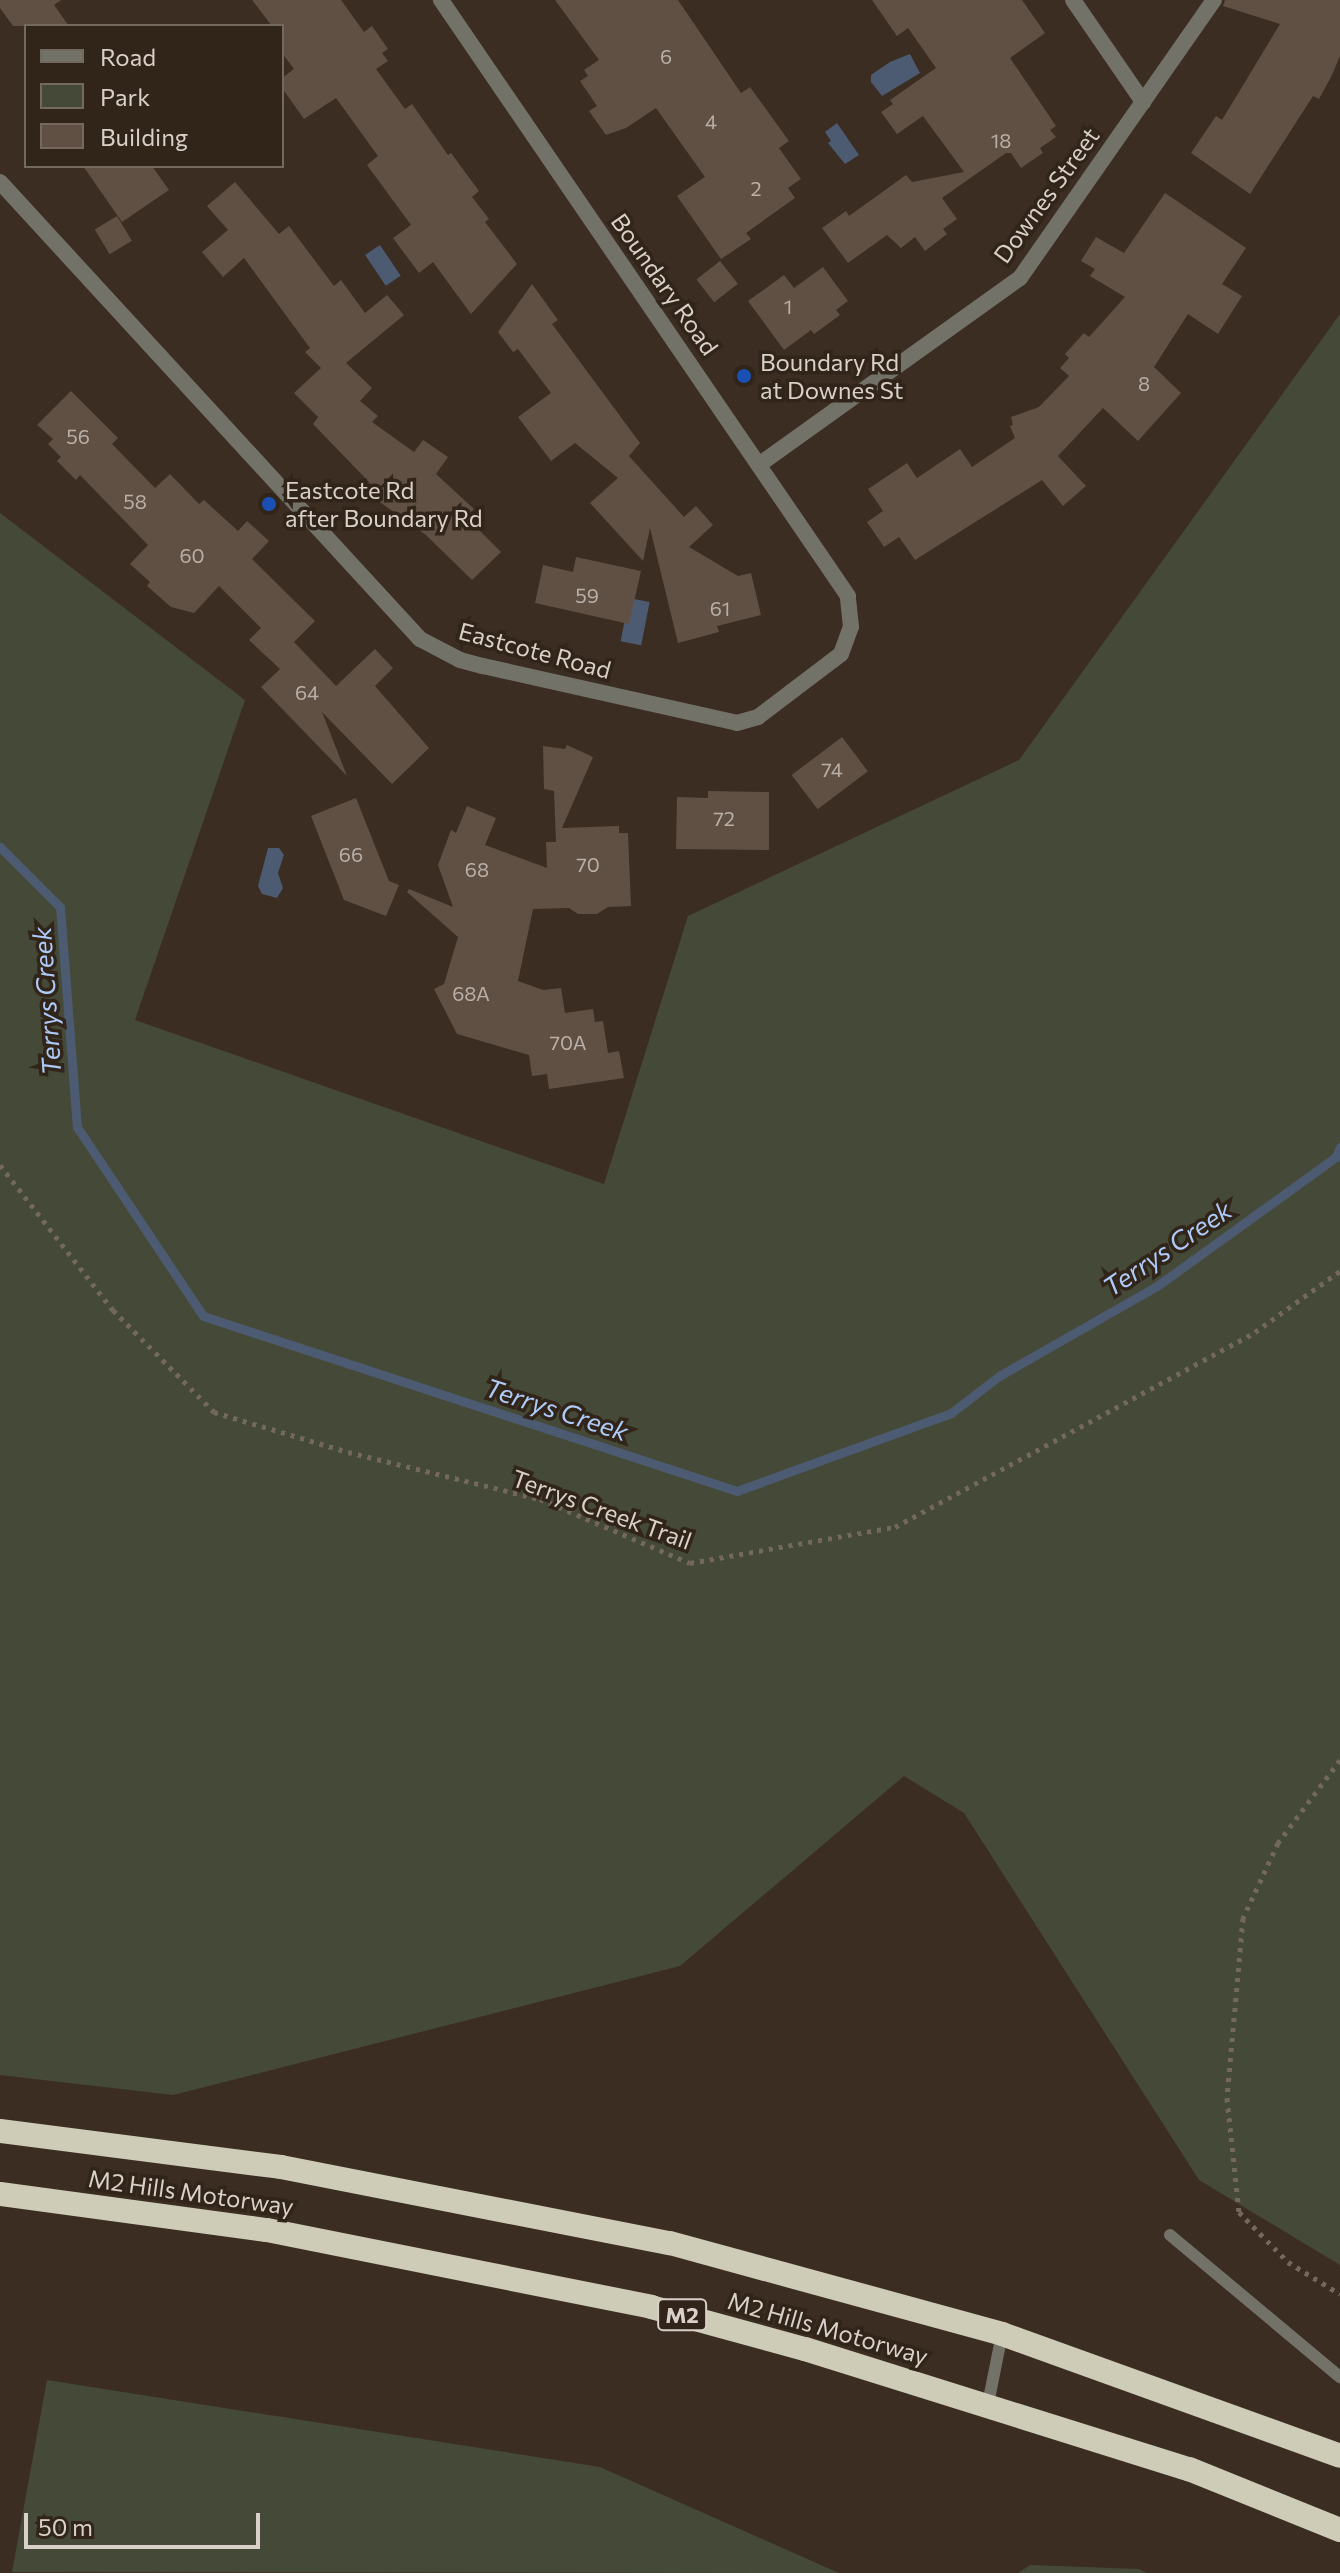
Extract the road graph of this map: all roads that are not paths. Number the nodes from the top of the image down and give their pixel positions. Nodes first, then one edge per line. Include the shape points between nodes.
1 (441, 0) edge
2 (1073, 0) edge
3 (1214, 0) edge
4 (1143, 102) junction
5 (0, 182) edge
6 (760, 464) junction
7 (848, 596) joint
8 (0, 2131) edge
9 (0, 2194) edge
10 (1170, 2235) dead end
11 (1002, 2334) junction
12 (1340, 2377) edge
13 (988, 2404) junction
14 (1340, 2456) edge
15 (1340, 2530) edge

1 - 6 street, Boundary Road
2 - 4 street
3 - 4 street, Downes Street
4 - 6 street, Downes Street via 1020,278
5 - 7 street, Eastcote Road via 420,639 460,660 737,723 758,717 841,654 851,627
6 - 7 street, Boundary Road
8 - 11 highway, M2 Hills Motorway via 281,2167 467,2201 670,2243
9 - 13 highway, M2 Hills Motorway / M2 via 267,2230 651,2307
10 - 12 lane
11 - 13 lane
11 - 14 highway, M2 Hills Motorway
13 - 15 highway, M2 Hills Motorway / M2 via 1189,2469

